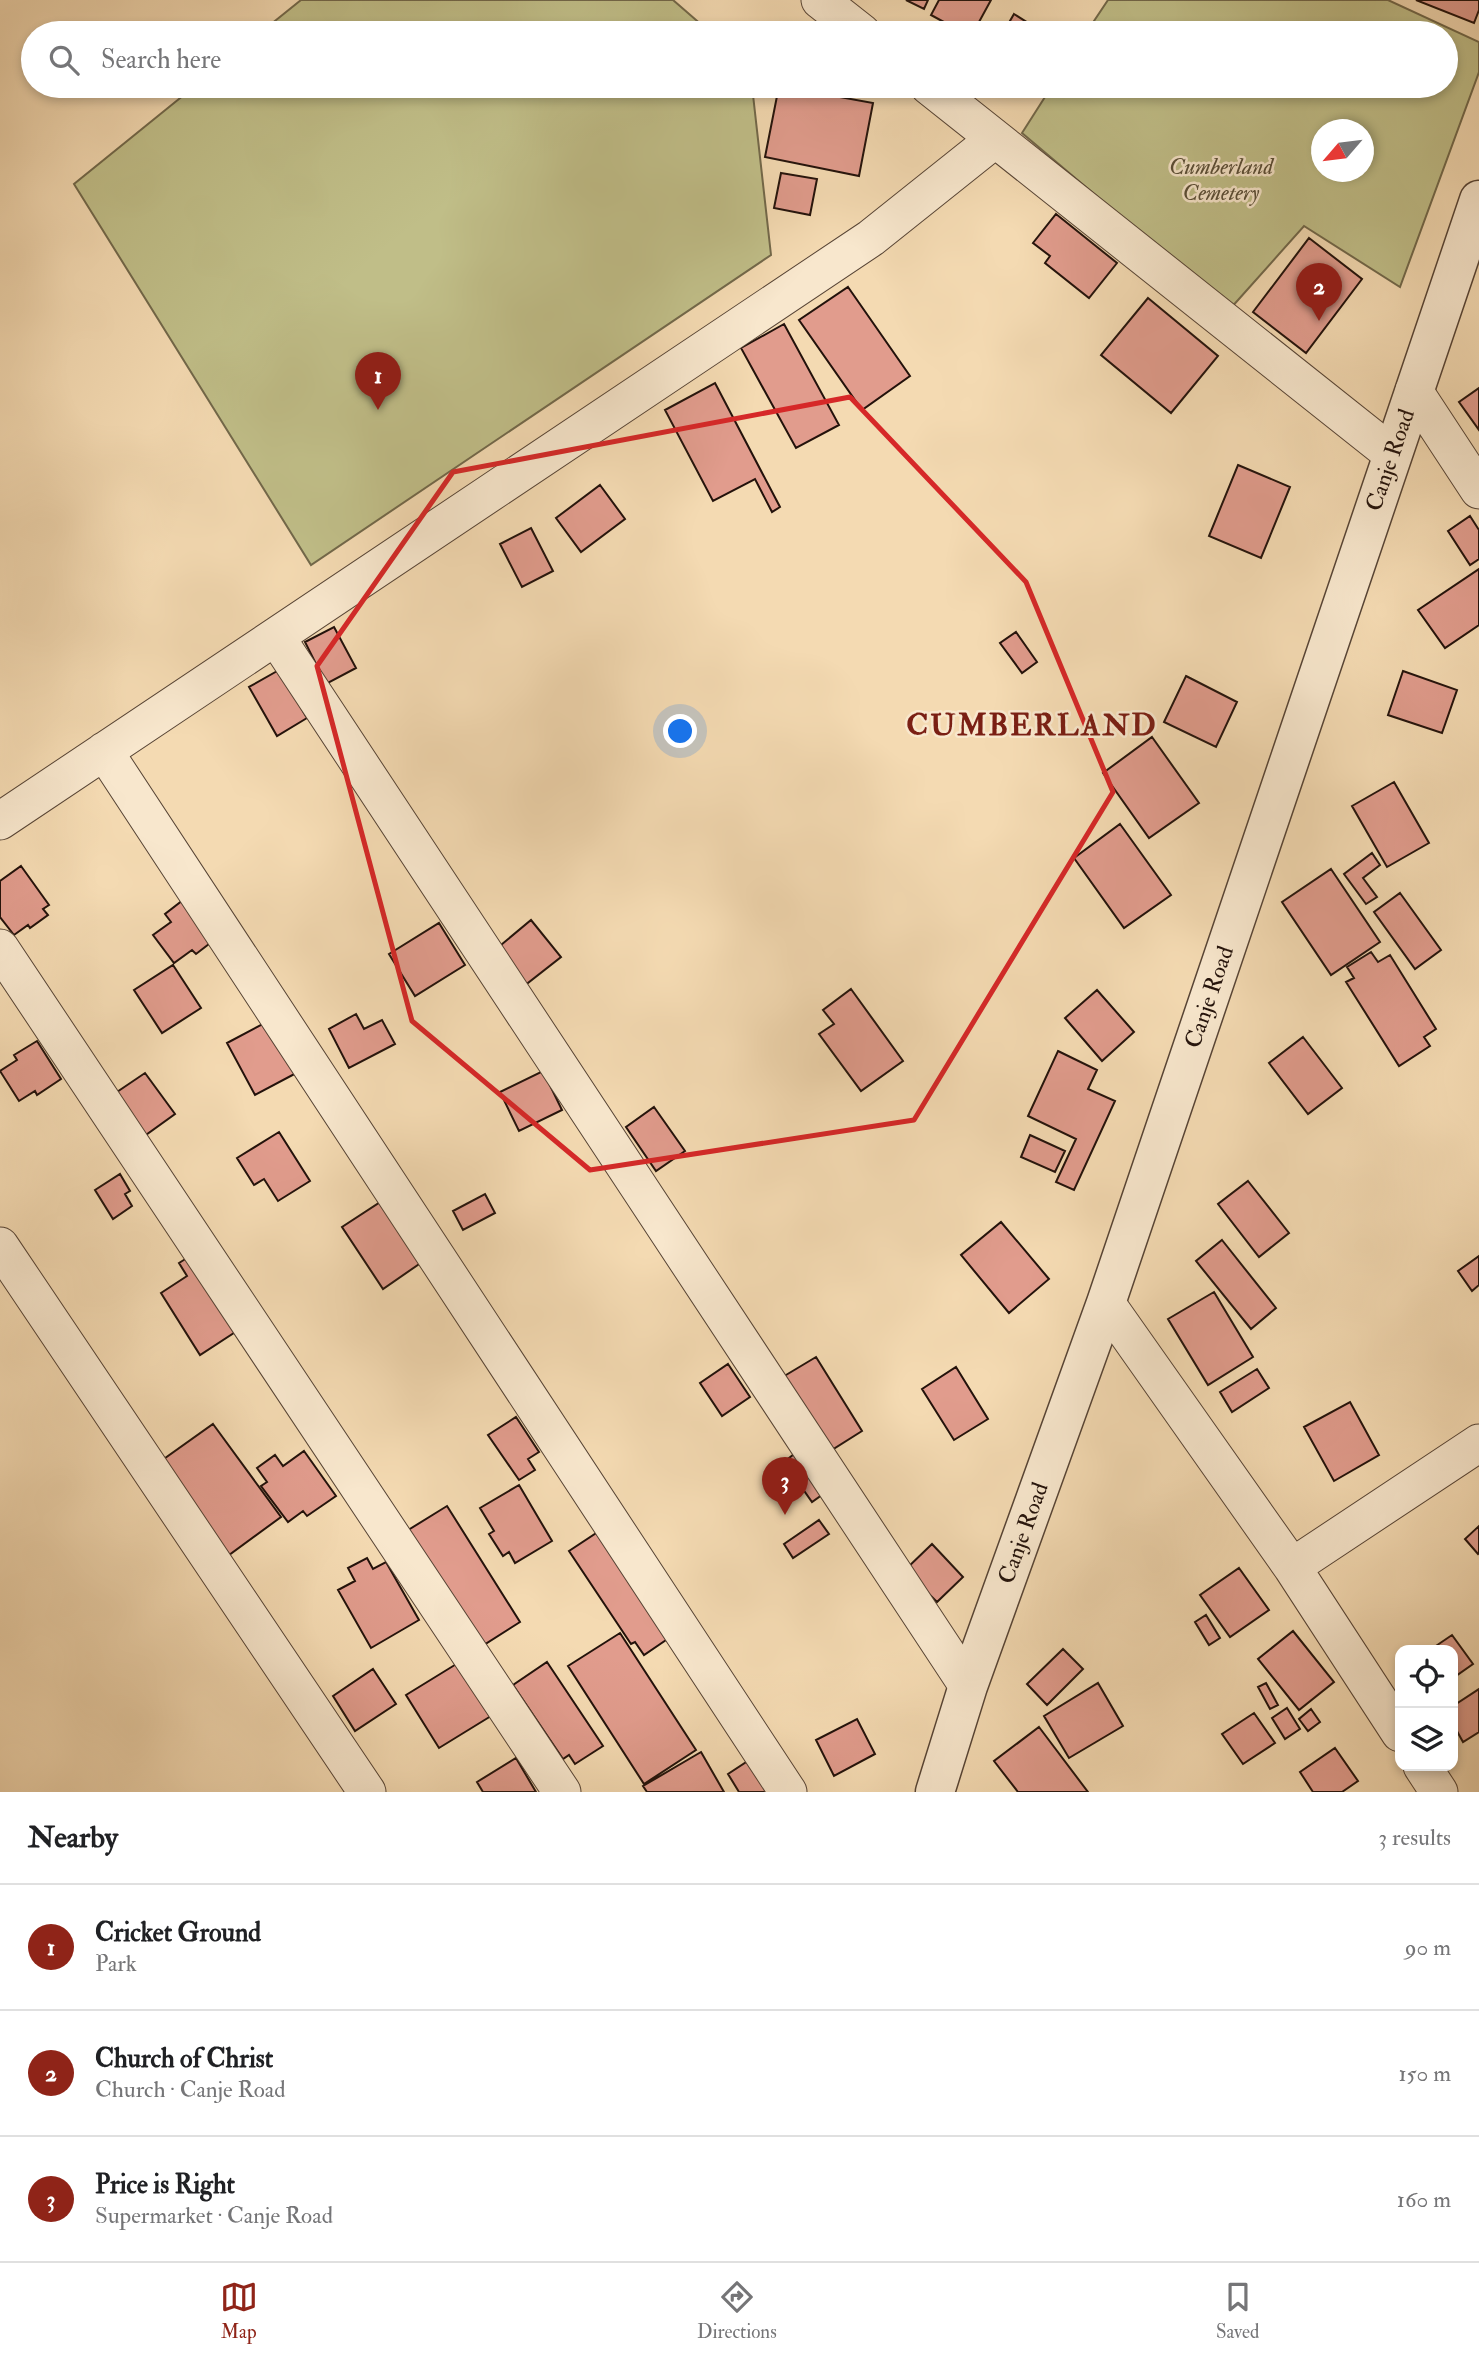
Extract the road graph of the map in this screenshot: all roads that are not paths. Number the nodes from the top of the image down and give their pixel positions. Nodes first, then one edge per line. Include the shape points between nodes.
1 (820, 0) edge
2 (847, 21) edge
3 (944, 98) edge
4 (995, 139) junction
5 (1479, 200) edge
6 (1414, 391) junction
7 (1392, 454) junction
8 (1479, 490) edge
9 (276, 637) junction
10 (104, 751) junction
11 (0, 821) edge
12 (0, 948) edge
13 (0, 1246) edge
14 (1106, 1303) junction
15 (1479, 1443) edge
16 (1292, 1567) junction
17 (968, 1686) junction
18 (1395, 1725) edge
19 (1425, 1771) edge
20 (367, 1792) edge
21 (562, 1792) edge
22 (788, 1792) edge
23 (934, 1792) edge
24 (1439, 1792) edge

1 - 2 street
3 - 4 street
4 - 7 street
4 - 9 street via 871,238
5 - 6 street, Canje Road
6 - 7 street, Canje Road
6 - 8 street
7 - 14 street, Canje Road
9 - 10 street
9 - 17 street
10 - 11 street
10 - 22 street
12 - 21 street
13 - 20 street
14 - 16 street
14 - 17 street, Canje Road
15 - 16 street
16 - 18 street
17 - 23 street, Canje Road
19 - 24 street

